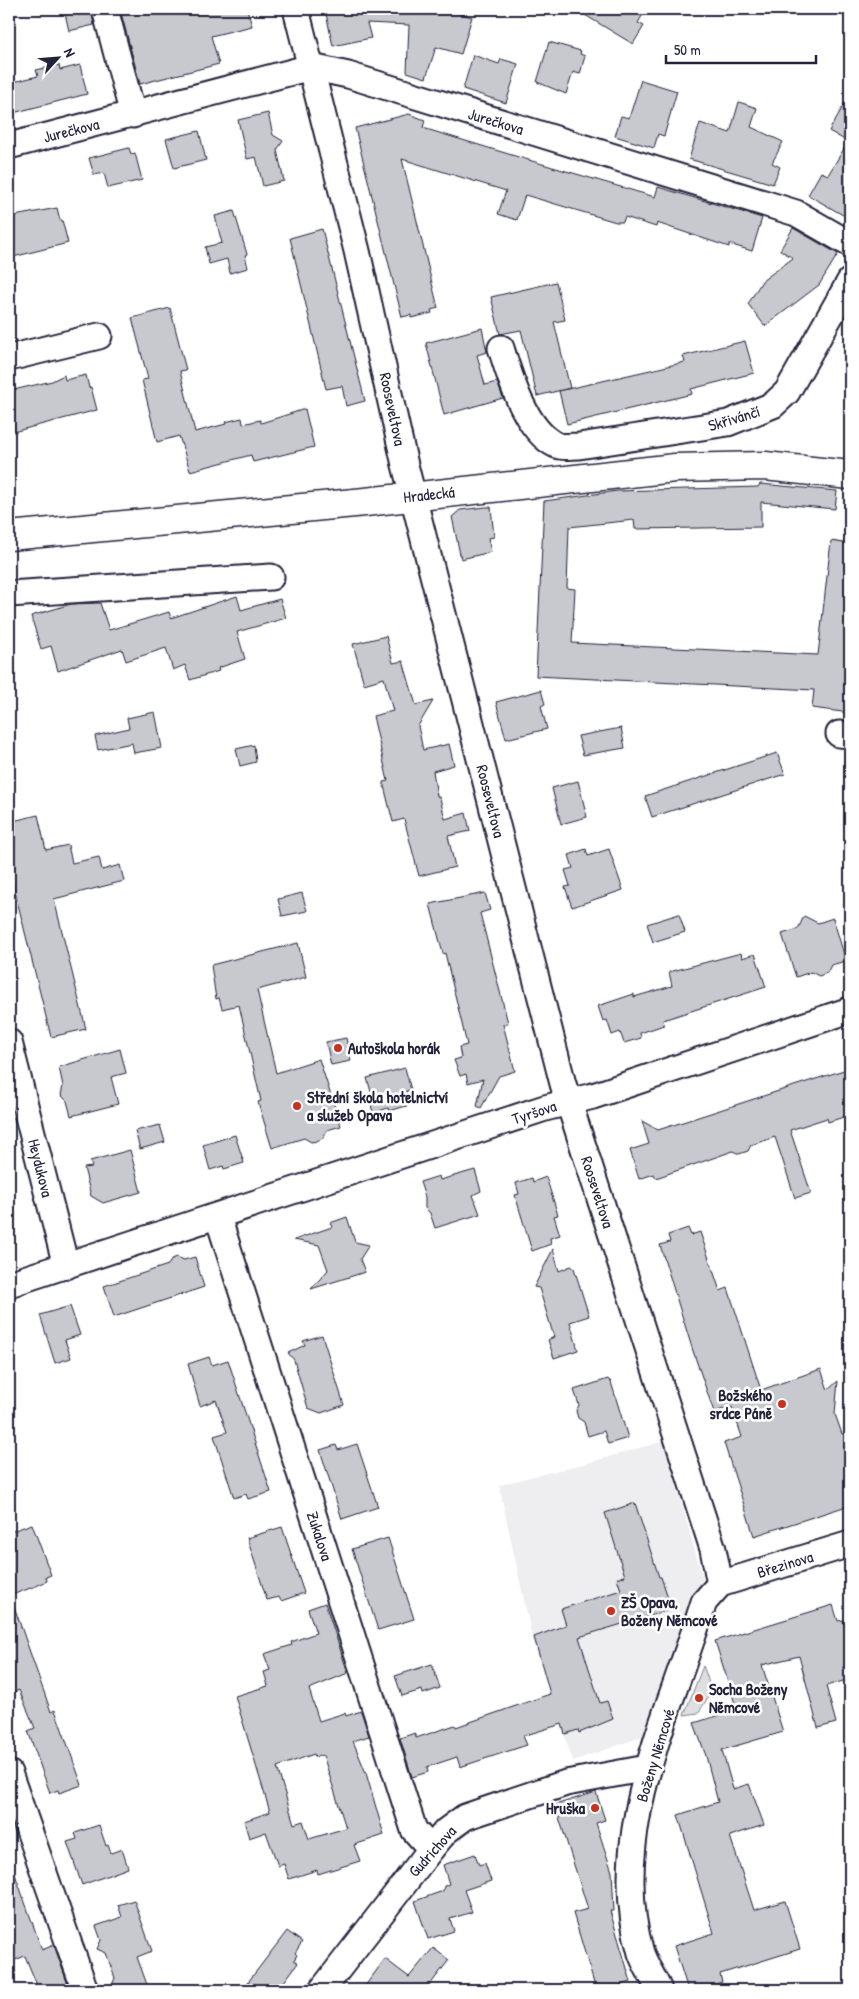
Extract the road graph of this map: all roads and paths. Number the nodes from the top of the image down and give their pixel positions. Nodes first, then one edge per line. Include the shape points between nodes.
1 (105, 9) edge
2 (296, 9) edge
3 (311, 68) junction
4 (133, 115) junction
5 (9, 146) edge
6 (850, 244) edge
7 (850, 281) edge
8 (99, 336) dead end
9 (501, 348) dead end
10 (9, 358) edge
11 (850, 475) edge
12 (413, 496) junction
13 (9, 536) edge
14 (271, 577) dead end
15 (9, 594) edge
16 (850, 1010) edge
17 (9, 1042) edge
18 (568, 1100) junction
19 (218, 1217) junction
20 (66, 1266) junction
21 (9, 1284) edge
22 (850, 1544) edge
23 (720, 1584) junction
24 (648, 1768) junction
25 (9, 1773) edge
26 (431, 1849) junction
27 (85, 1990) edge
28 (322, 1990) edge
29 (660, 1990) edge

1 - 4 street
2 - 3 street, Rooseveltova
3 - 4 street, Jurečkova
3 - 6 street, Jurečkova via 348,75 796,213
3 - 12 street, Rooseveltova
4 - 5 street, Jurečkova
7 - 9 street, Skřivánčí via 786,392 773,405 728,423 579,446 557,446 542,435 524,409
8 - 10 street
11 - 12 main road, Hradecká via 765,466 719,466
12 - 13 main road, Hradecká
12 - 18 street, Rooseveltova
14 - 15 street
16 - 18 street, Tyršova via 593,1096
17 - 20 street, Heydukova
18 - 19 street, Tyršova
18 - 23 street, Rooseveltova via 713,1549
19 - 20 street, Tyršova
19 - 26 street, Zukalova via 414,1830
20 - 21 street, Tyršova
22 - 23 street, Březinova
23 - 24 street, Boženy Němcové via 704,1602
24 - 26 street, Gudrichova via 566,1783 465,1817 446,1831
24 - 29 street, Boženy Němcové via 635,1827 633,1906 641,1953
25 - 27 street
26 - 28 street, Gudrichova

